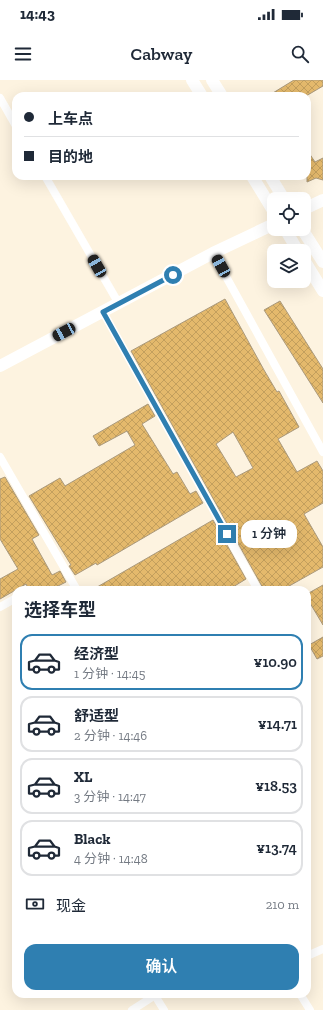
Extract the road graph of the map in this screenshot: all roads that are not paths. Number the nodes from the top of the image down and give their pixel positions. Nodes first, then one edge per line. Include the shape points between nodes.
1 (192, 80) edge
2 (212, 80) edge
3 (200, 92) edge
4 (220, 92) edge
5 (0, 98) edge
6 (12, 119) edge
7 (47, 180) edge
8 (254, 180) edge
9 (272, 180) edge
10 (280, 192) edge
11 (323, 200) edge
12 (267, 201) edge
13 (311, 206) edge
14 (267, 227) edge
15 (306, 236) edge
16 (213, 253) junction
17 (323, 262) edge
18 (311, 271) edge
19 (323, 291) edge
20 (119, 304) junction
21 (103, 312) junction
22 (0, 366) edge
23 (323, 452) edge
24 (0, 457) edge
25 (75, 586) edge
26 (256, 586) edge
27 (12, 600) edge
28 (0, 607) edge
29 (323, 949) edge
30 (311, 954) edge
31 (149, 998) edge
32 (157, 998) edge
33 (302, 998) edge
34 (132, 1010) edge
35 (164, 1010) edge
36 (310, 1010) edge

1 - 3 street
2 - 4 street
5 - 6 street
7 - 20 street
8 - 12 street
9 - 10 street
11 - 13 street
14 - 16 street
15 - 17 street
16 - 20 street
16 - 23 street
18 - 19 street
20 - 21 street
21 - 22 street
21 - 26 street
24 - 25 street
27 - 28 street
29 - 30 street
31 - 34 street
32 - 35 street
33 - 36 street

